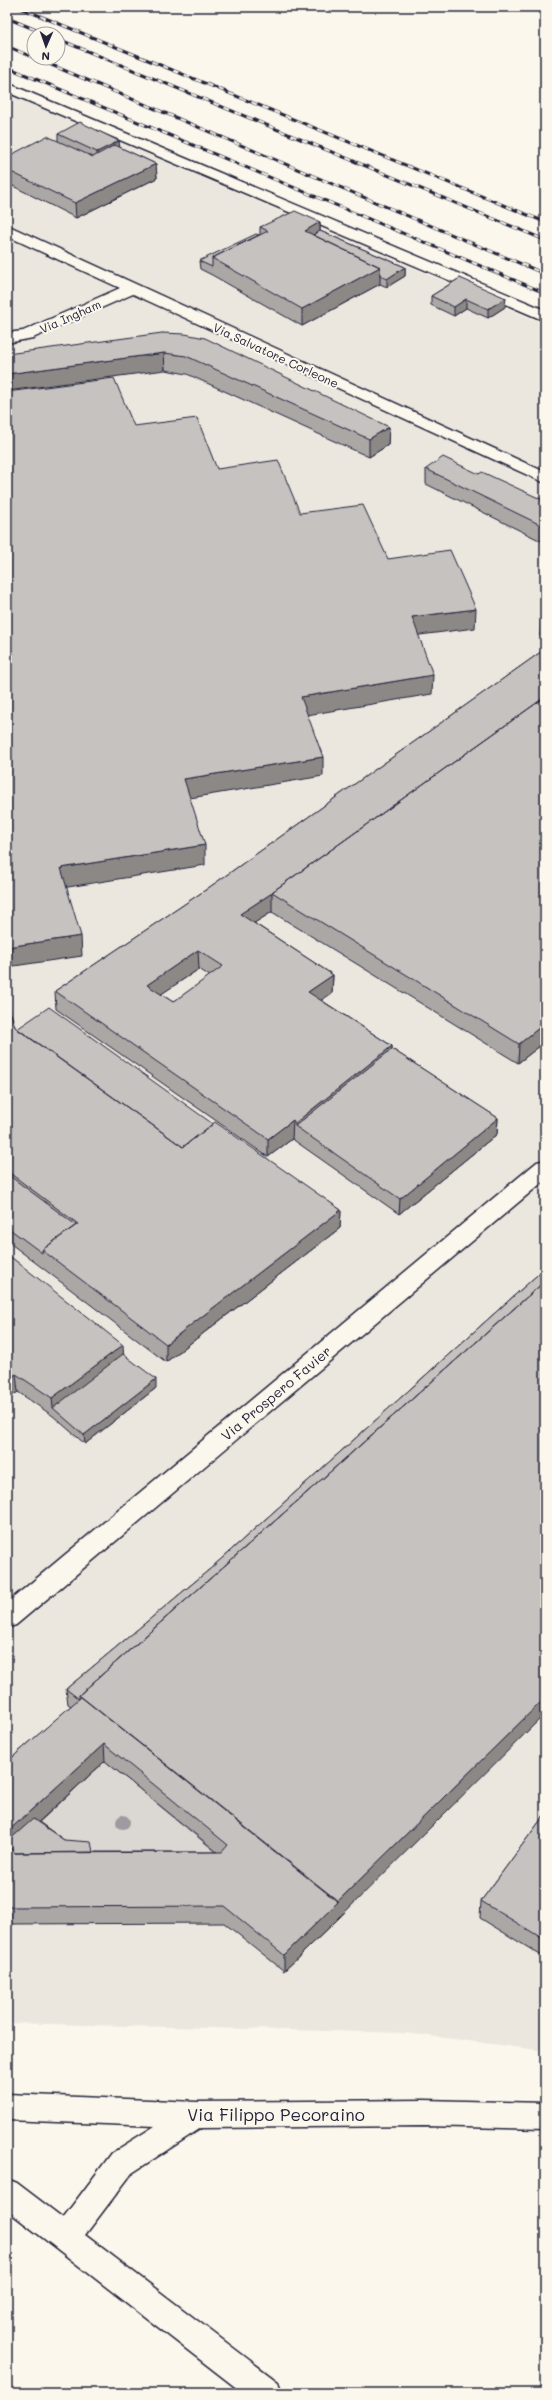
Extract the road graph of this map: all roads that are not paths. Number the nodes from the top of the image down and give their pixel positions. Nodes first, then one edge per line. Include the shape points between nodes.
1 (7, 87) edge
2 (7, 230) edge
3 (131, 289) junction
4 (545, 316) edge
5 (7, 338) edge
6 (545, 478) edge
7 (545, 1168) edge
8 (7, 1618) edge
9 (7, 2107) edge
10 (197, 2115) junction
11 (545, 2116) edge
12 (7, 2193) edge
13 (65, 2238) junction
14 (267, 2393) edge

1 - 4 street
2 - 3 street, Via Salvatore Corleone
3 - 5 street, Via Ingham via 27,335
3 - 6 street, Via Salvatore Corleone
7 - 8 street, Via Prospero Favier
9 - 10 street, Via Filippo Pecoraino
10 - 11 street, Via Filippo Pecoraino
10 - 13 street via 122,2163
12 - 13 street
13 - 14 street

